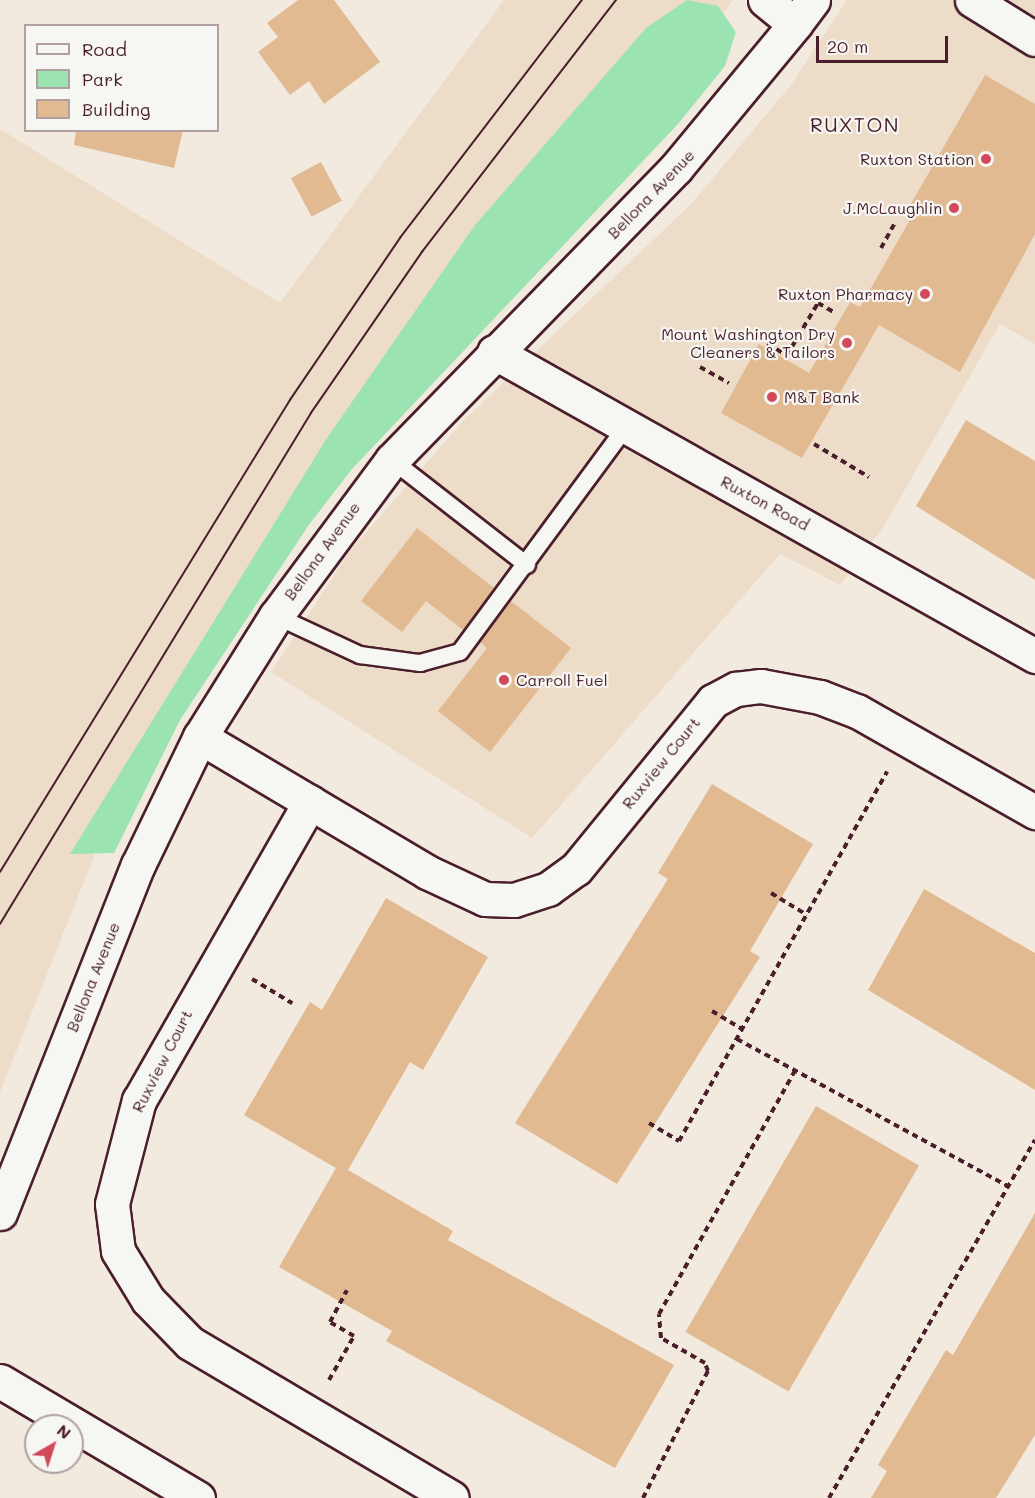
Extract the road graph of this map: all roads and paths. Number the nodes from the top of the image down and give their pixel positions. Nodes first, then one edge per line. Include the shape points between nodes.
1 (765, 0) edge
2 (972, 0) edge
3 (804, 12) edge
4 (1035, 39) edge
5 (896, 220) dead end
6 (881, 248) dead end
7 (835, 313) dead end
8 (767, 344) dead end
9 (494, 352) junction
10 (700, 367) dead end
11 (729, 383) dead end
12 (626, 428) junction
13 (814, 444) dead end
14 (392, 460) junction
15 (869, 477) dead end
16 (527, 565) junction
17 (276, 616) junction
18 (1035, 656) edge
19 (201, 737) junction
20 (906, 740) junction
21 (310, 802) junction
22 (1035, 812) edge
23 (771, 893) dead end
24 (807, 915) junction
25 (712, 1011) dead end
26 (742, 1029) junction
27 (737, 1039) junction
28 (795, 1071) junction
29 (649, 1123) dead end
30 (1035, 1140) edge
31 (1008, 1186) junction
32 (0, 1213) edge
33 (347, 1290) dead end
34 (0, 1381) edge
35 (310, 1415) junction
36 (198, 1498) edge
37 (452, 1498) edge
38 (643, 1498) edge
39 (829, 1498) edge

1 - 3 street
2 - 4 street
3 - 9 street, Bellona Avenue via 676,168
5 - 6 path
7 - 8 path via 818,303 788,355
9 - 12 street, Ruxton Road
9 - 14 street, Bellona Avenue
10 - 11 path
12 - 16 lane
12 - 18 street, Ruxton Road
13 - 15 path
14 - 16 lane
14 - 17 street, Bellona Avenue
16 - 17 lane via 460,652 441,660 402,662 349,651
17 - 19 street, Bellona Avenue
19 - 21 street, Ruxview Court
19 - 32 street, Bellona Avenue via 138,865
20 - 21 street, Ruxview Court via 820,697 761,686 736,689 713,701 576,869 548,889 514,900 485,899 427,872
20 - 22 street, Ruxview Court
20 - 24 path
21 - 35 street, Ruxview Court via 140,1100 112,1204 118,1251 148,1300 190,1343
23 - 24 path
24 - 26 path
25 - 26 path
26 - 27 path
27 - 28 path
27 - 29 path via 679,1141
28 - 31 path
28 - 38 path via 659,1314 661,1338 705,1363 708,1371
30 - 31 path
31 - 39 path
33 - 35 path via 330,1322 354,1336
34 - 36 street
35 - 37 street, Ruxview Court

